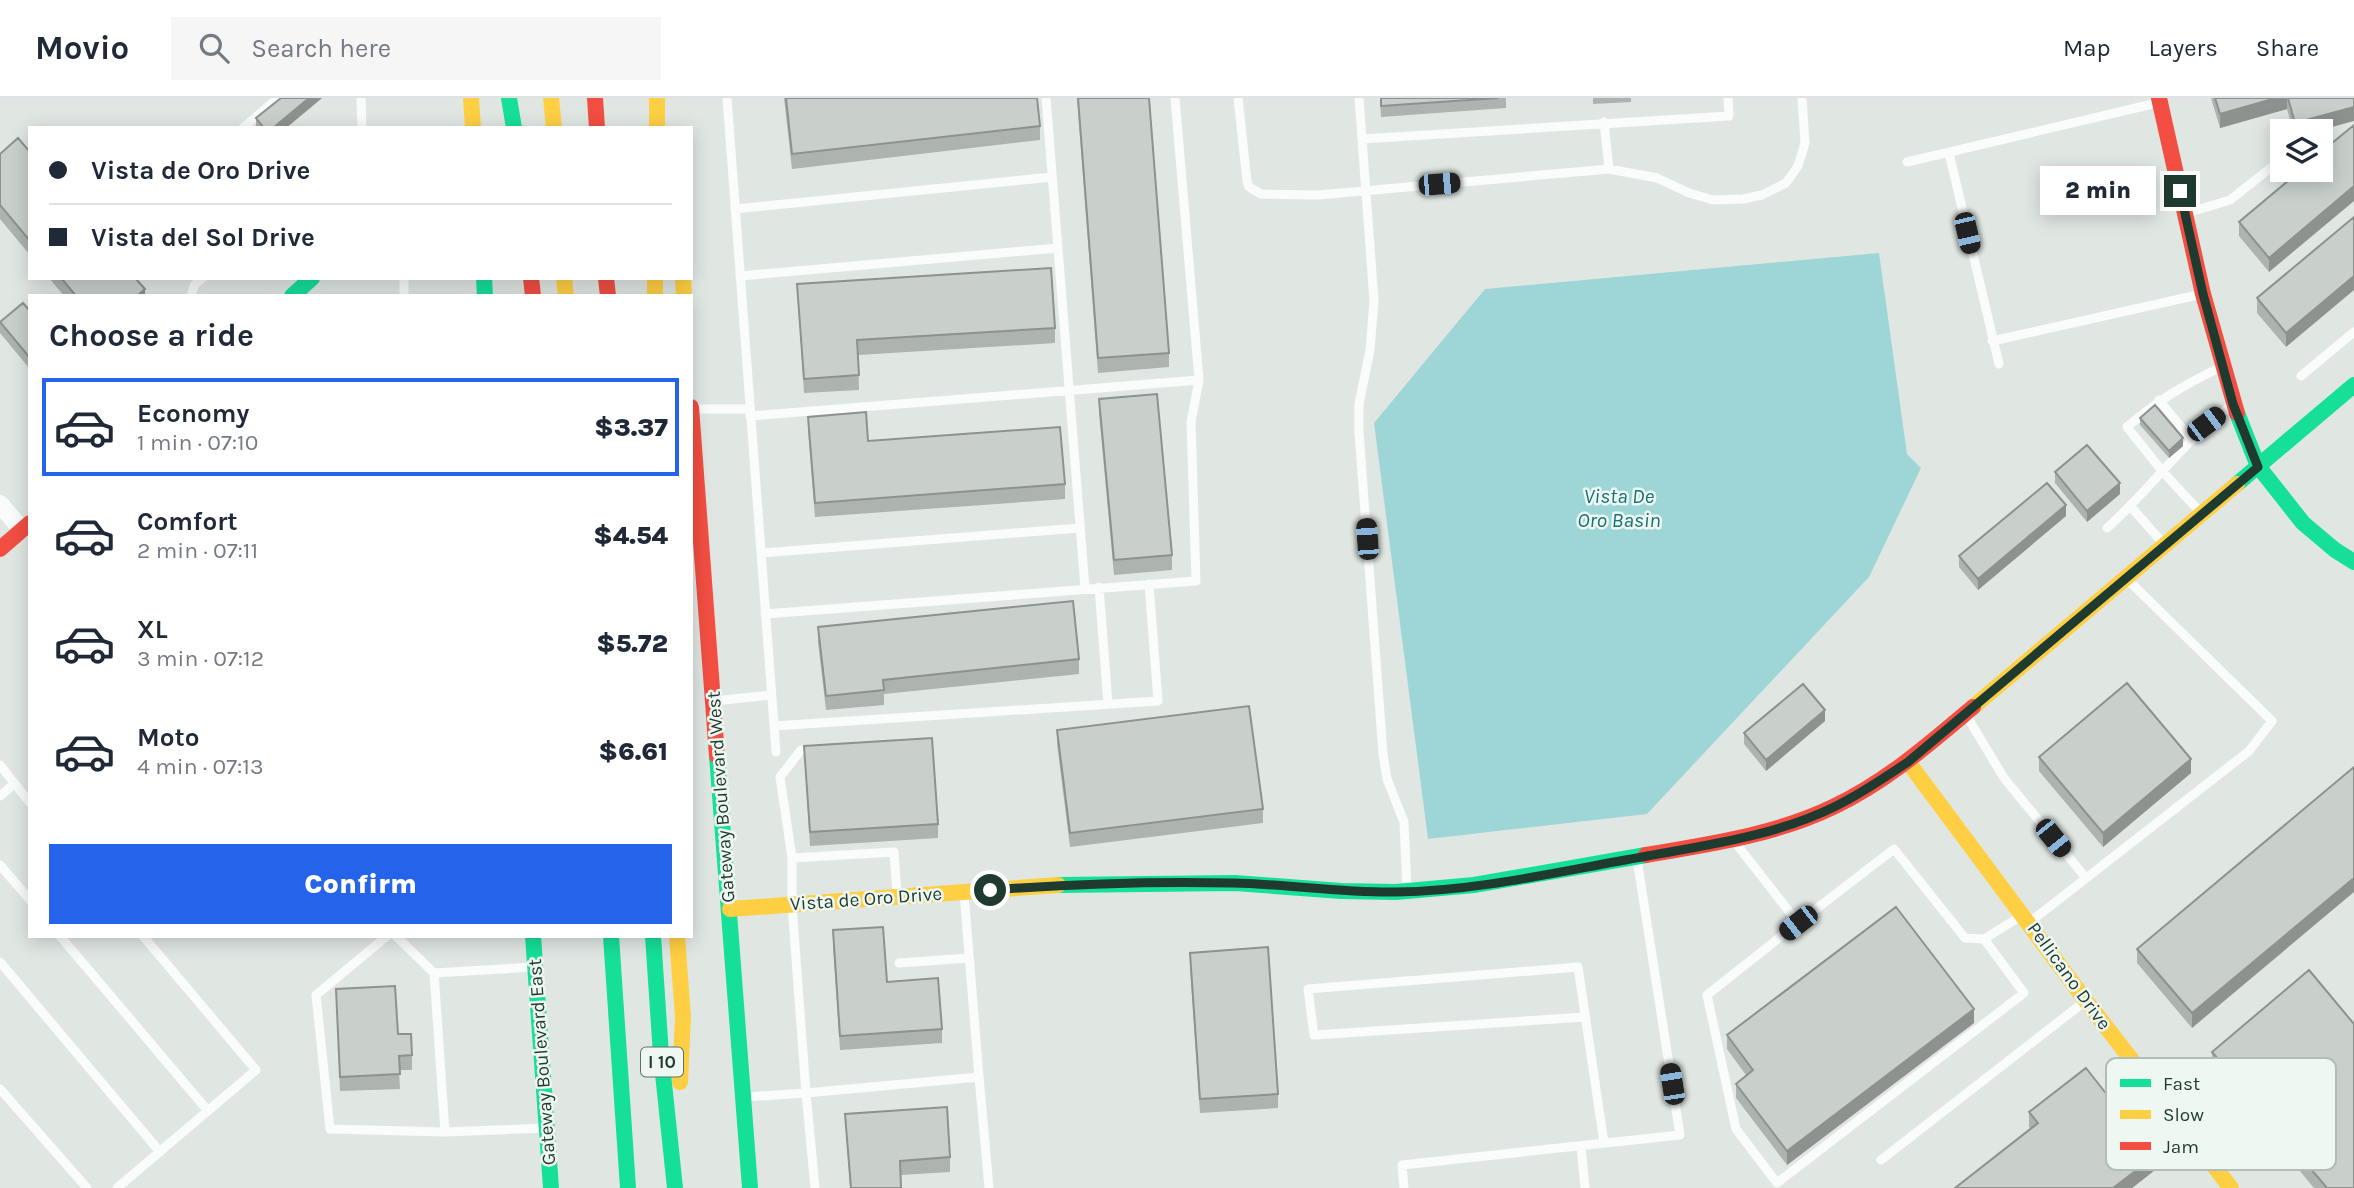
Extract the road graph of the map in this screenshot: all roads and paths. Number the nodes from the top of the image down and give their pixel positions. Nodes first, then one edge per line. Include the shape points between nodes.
1 (278, 98) edge
2 (360, 98) edge
3 (471, 98) edge
4 (509, 98) edge
5 (551, 98) edge
6 (595, 98) edge
7 (657, 98) edge
8 (671, 98) edge
9 (727, 98) edge
10 (1046, 98) edge
11 (1175, 98) edge
12 (1238, 98) edge
13 (1359, 98) edge
14 (1728, 98) edge
15 (1802, 98) edge
16 (2159, 100) edge
17 (1604, 122) junction
18 (245, 126) edge
19 (362, 126) edge
20 (473, 126) edge
21 (514, 126) edge
22 (554, 126) edge
23 (597, 126) edge
24 (657, 126) edge
25 (673, 126) edge
26 (1362, 139) junction
27 (1949, 153) junction
28 (1907, 162) dead end
29 (2270, 168) edge
30 (1609, 169) junction
31 (1052, 177) junction
32 (1365, 190) junction
33 (735, 209) junction
34 (2185, 213) junction
35 (1058, 248) junction
36 (740, 276) junction
37 (310, 280) edge
38 (294, 294) edge
39 (2203, 294) junction
40 (2354, 332) edge
41 (1992, 341) junction
42 (1998, 364) dead end
43 (2223, 366) junction
44 (2301, 376) dead end
45 (1199, 380) junction
46 (2354, 385) edge
47 (1069, 389) junction
48 (2159, 400) junction
49 (2233, 404) junction
50 (693, 408) edge
51 (750, 412) junction
52 (2174, 418) junction
53 (2166, 425) edge
54 (693, 433) edge
55 (2151, 438) edge
56 (2191, 439) junction
57 (2142, 446) junction
58 (2258, 467) junction
59 (2163, 472) junction
60 (0, 504) edge
61 (2131, 507) junction
62 (2201, 513) junction
63 (26, 527) edge
64 (1080, 528) junction
65 (2107, 528) dead end
66 (2164, 545) junction
67 (0, 549) edge
68 (761, 553) junction
69 (2354, 562) edge
70 (2126, 578) junction
71 (1149, 584) junction
72 (1099, 587) junction
73 (1085, 588) junction
74 (765, 614) junction
75 (771, 695) junction
76 (714, 701) junction
77 (1108, 704) junction
78 (1965, 714) junction
79 (774, 726) junction
80 (828, 748) edge
81 (776, 752) dead end
82 (1908, 762) junction
83 (0, 765) edge
84 (14, 784) junction
85 (0, 796) edge
86 (28, 801) edge
87 (1733, 840) junction
88 (792, 858) junction
89 (1637, 858) junction
90 (0, 865) edge
91 (2086, 878) junction
92 (964, 892) junction
93 (1407, 892) junction
94 (897, 897) junction
95 (28, 898) edge
96 (792, 905) junction
97 (730, 909) junction
98 (2026, 918) junction
99 (1798, 923) junction
100 (62, 938) edge
101 (145, 938) edge
102 (385, 938) edge
103 (398, 938) edge
104 (533, 938) edge
105 (611, 938) edge
106 (653, 938) edge
107 (677, 938) edge
108 (1984, 940) junction
109 (969, 958) junction
110 (0, 962) edge
111 (899, 963) dead end
112 (535, 967) junction
113 (433, 973) junction
114 (2086, 1001) junction
115 (1585, 1017) junction
116 (2128, 1058) edge
117 (979, 1077) junction
118 (0, 1089) edge
119 (806, 1093) junction
120 (743, 1097) junction
121 (208, 1111) junction
122 (547, 1128) junction
123 (445, 1132) junction
124 (1604, 1143) junction
125 (1581, 1146) junction
126 (160, 1152) junction
127 (1881, 1160) dead end
128 (2210, 1170) edge
129 (2221, 1185) edge
130 (87, 1188) edge
131 (117, 1188) edge
132 (551, 1188) edge
133 (628, 1188) edge
134 (676, 1188) edge
135 (750, 1188) edge
136 (815, 1188) edge
137 (989, 1188) edge
138 (1404, 1188) edge
139 (1585, 1188) edge

1 - 18 lane
2 - 19 lane
3 - 20 main road
4 - 21 main road
5 - 22 main road
6 - 23 main road
7 - 24 main road
8 - 25 main road
9 - 33 lane
10 - 31 lane
11 - 45 lane
12 - 32 lane via 1245,173 1254,191 1305,195
13 - 26 lane
14 - 17 lane via 1729,116
15 - 30 lane via 1805,143 1798,166 1786,183 1762,195 1713,200 1657,178
16 - 27 lane
16 - 34 main road
17 - 26 lane
17 - 30 lane
26 - 32 lane
27 - 28 lane
27 - 41 lane
29 - 34 lane via 2230,200
30 - 32 lane
31 - 33 lane
31 - 35 lane
32 - 93 lane via 1374,301 1359,432 1383,754 1387,779 1405,822
33 - 36 lane
34 - 39 main road
35 - 36 lane
35 - 47 lane
36 - 51 lane
37 - 38 main road
39 - 41 lane
39 - 43 main road
40 - 44 lane
41 - 42 lane
43 - 48 lane
43 - 49 main road
45 - 47 lane
45 - 71 lane via 1191,422 1196,581
46 - 58 main road, Vista de Oro Drive
47 - 51 lane
47 - 64 lane
48 - 52 lane
48 - 57 lane via 2127,427
49 - 56 lane
49 - 58 main road
50 - 51 lane
51 - 68 lane
52 - 53 lane
52 - 56 lane
54 - 76 main road, Gateway Boulevard West
55 - 57 lane
56 - 59 lane
57 - 59 lane
58 - 62 main road, Vista de Oro Drive
58 - 69 main road via 2303,523
59 - 61 lane
59 - 62 lane
60 - 63 street
61 - 65 lane
61 - 66 lane
62 - 66 main road, Vista de Oro Drive
63 - 67 main road
64 - 68 lane
64 - 73 lane
66 - 70 main road, Vista de Oro Drive
68 - 74 lane
70 - 78 main road, Vista de Oro Drive
70 - 91 lane via 2272,721 2249,751
71 - 72 lane
71 - 77 lane via 1158,701
72 - 73 lane
72 - 77 lane
73 - 74 lane
74 - 75 lane
75 - 76 lane
75 - 79 lane
76 - 97 main road, Gateway Boulevard West
77 - 79 lane
78 - 82 main road, Vista de Oro Drive
78 - 91 lane via 2004,778
79 - 81 lane
80 - 88 lane via 801,750 780,777
82 - 87 main road, Vista de Oro Drive via 1834,807
82 - 98 main road, Pellicano Drive
83 - 84 lane
84 - 85 lane
84 - 86 lane
87 - 89 main road, Vista de Oro Drive
87 - 99 lane
88 - 94 lane via 894,852
88 - 96 lane
89 - 93 main road, Vista de Oro Drive
89 - 124 lane via 1680,1135
90 - 95 lane
91 - 98 lane
92 - 93 main road, Vista de Oro Drive via 1066,884 1235,883
92 - 94 main road, Vista de Oro Drive
92 - 109 lane
94 - 96 main road, Vista de Oro Drive
96 - 97 main road, Vista de Oro Drive
96 - 119 lane
97 - 120 main road, Gateway Boulevard West
98 - 108 lane
98 - 114 main road, Pellicano Drive
99 - 108 lane via 1894,849 1965,938
99 - 108 lane via 1707,995 1736,1129 1777,1183 2024,993
100 - 121 lane
101 - 121 lane via 256,1070
102 - 123 lane via 316,995 330,1129
103 - 113 lane
104 - 112 main road, Gateway Boulevard East
105 - 133 main road, I 10
106 - 134 main road, I 10
107 - 134 main road via 683,1017
109 - 111 lane
109 - 117 lane
110 - 126 lane
112 - 113 lane
112 - 122 main road, Gateway Boulevard East
113 - 123 lane
114 - 116 main road, Pellicano Drive
114 - 127 lane
115 - 115 lane via 1578,967 1308,989 1314,1035
115 - 124 lane
117 - 119 lane
117 - 137 lane
118 - 130 lane
119 - 120 lane
119 - 136 lane
120 - 135 main road, Gateway Boulevard West
121 - 126 lane
122 - 123 lane
122 - 132 main road, Gateway Boulevard East
124 - 125 lane
125 - 138 lane via 1402,1165
125 - 139 lane
126 - 131 lane
128 - 129 main road, Pellicano Drive

